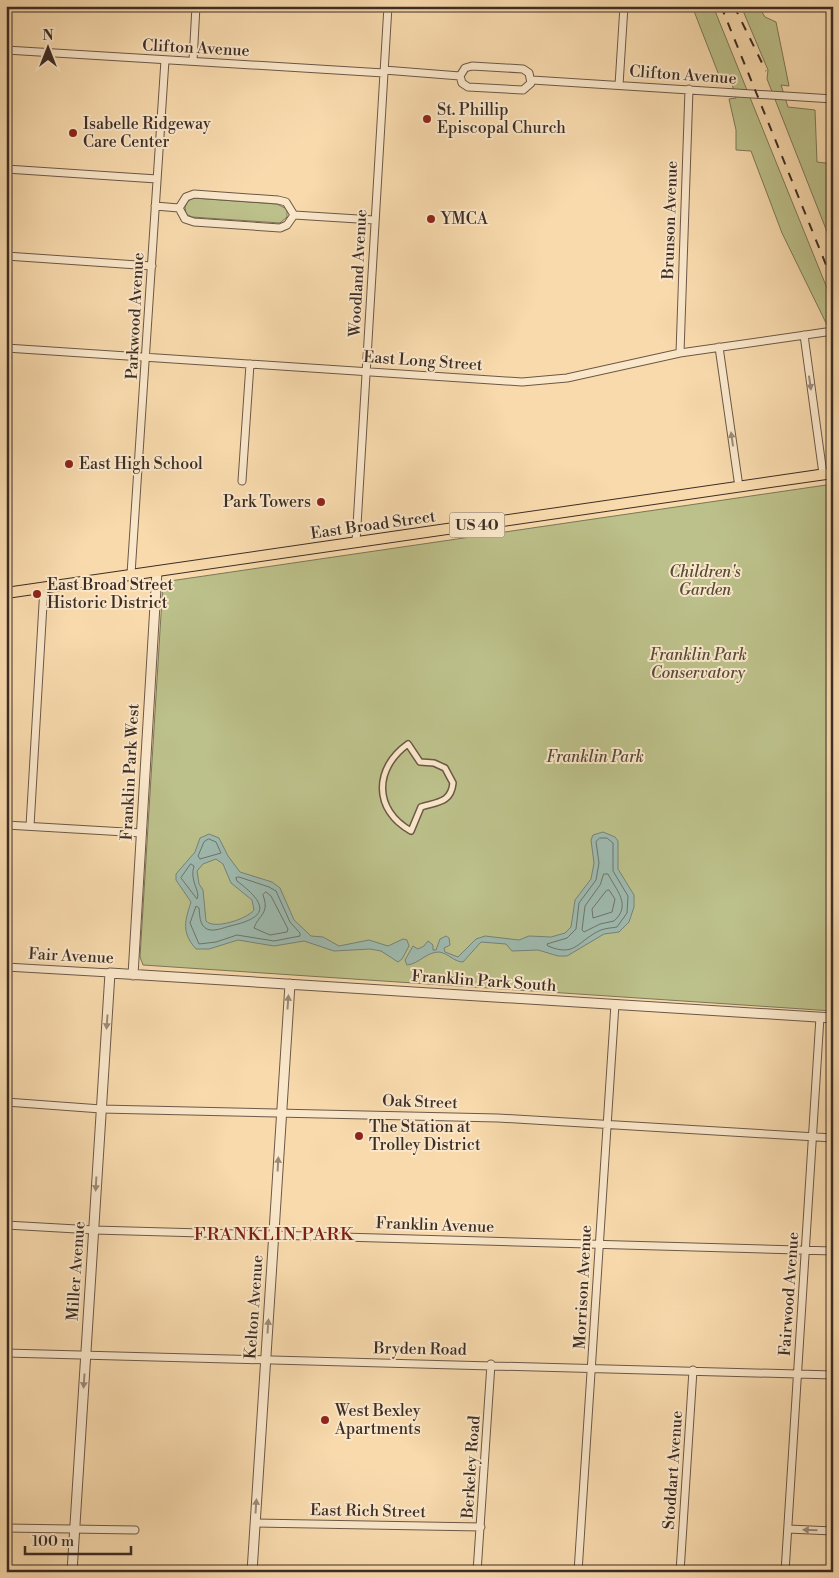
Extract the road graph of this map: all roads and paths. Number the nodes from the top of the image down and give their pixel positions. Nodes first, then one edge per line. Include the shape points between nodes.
1 (196, 6) edge
2 (388, 6) edge
3 (624, 6) edge
4 (6, 50) edge
5 (165, 60) junction
6 (192, 61) junction
7 (384, 72) junction
8 (460, 76) junction
9 (532, 80) junction
10 (619, 85) junction
11 (689, 89) junction
12 (833, 99) edge
13 (6, 169) edge
14 (157, 179) junction
15 (155, 206) junction
16 (179, 208) junction
17 (294, 215) junction
18 (374, 220) junction
19 (6, 256) edge
20 (152, 266) junction
21 (833, 331) edge
22 (804, 335) junction
23 (719, 347) junction
24 (6, 348) edge
25 (680, 353) junction
26 (146, 357) junction
27 (250, 364) junction
28 (365, 371) junction
29 (828, 474) edge
30 (242, 482) dead end
31 (739, 487) junction
32 (356, 542) junction
33 (157, 571) junction
34 (132, 574) junction
35 (44, 587) junction
36 (6, 593) edge
37 (6, 825) edge
38 (30, 826) junction
39 (411, 831) joint
40 (142, 833) junction
41 (6, 967) edge
42 (110, 973) junction
43 (134, 975) junction
44 (290, 984) junction
45 (615, 1004) junction
46 (820, 1017) junction
47 (833, 1018) edge
48 (6, 1102) edge
49 (101, 1108) junction
50 (281, 1112) junction
51 (607, 1124) junction
52 (813, 1137) junction
53 (833, 1138) edge
54 (6, 1225) edge
55 (94, 1230) junction
56 (274, 1234) junction
57 (599, 1244) junction
58 (806, 1250) junction
59 (833, 1251) edge
60 (6, 1353) edge
61 (85, 1355) junction
62 (266, 1359) junction
63 (491, 1364) junction
64 (592, 1367) junction
65 (693, 1370) junction
66 (798, 1374) junction
67 (833, 1375) edge
68 (255, 1523) junction
69 (480, 1527) junction
70 (6, 1528) edge
71 (788, 1529) junction
72 (74, 1530) junction
73 (135, 1530) dead end
74 (833, 1531) edge
75 (72, 1572) edge
76 (252, 1572) edge
77 (477, 1572) edge
78 (578, 1572) edge
79 (680, 1572) edge
80 (785, 1572) edge

1 - 6 street
2 - 7 street, Woodland Avenue
3 - 10 street
4 - 5 street, Clifton Avenue
5 - 6 street, Clifton Avenue
5 - 14 street, Parkwood Avenue
6 - 7 street, Clifton Avenue
7 - 8 street, Clifton Avenue
7 - 18 street, Woodland Avenue
8 - 9 street, Clifton Avenue via 465,68 472,66 523,69
8 - 9 street, Clifton Avenue via 464,86 481,88 523,90
9 - 10 street, Clifton Avenue
10 - 11 street, Clifton Avenue
11 - 12 street, Clifton Avenue
11 - 25 street, Brunson Avenue
13 - 14 street
14 - 15 street, Parkwood Avenue
15 - 16 street
15 - 20 street, Parkwood Avenue
16 - 17 street via 185,219 194,222 280,228 287,225
16 - 17 street via 181,202 194,194 278,200 286,202
17 - 18 street
18 - 28 street, Woodland Avenue
19 - 20 street
20 - 26 street, Parkwood Avenue
21 - 22 street, East Long Street
22 - 23 street, East Long Street
22 -> 29 street
23 - 25 street, East Long Street
31 -> 23 street
24 - 26 street, East Long Street
25 - 28 street, East Long Street via 540,382
26 - 27 street, East Long Street
26 - 34 street, Parkwood Avenue
27 - 28 street, East Long Street
27 - 30 street
28 - 32 street, Woodland Avenue
29 - 31 main road, East Broad Street / US 40
31 - 32 main road, East Broad Street / US 40
32 - 33 main road, East Broad Street / US 40
33 - 34 main road, East Broad Street / US 40
33 - 40 street, Franklin Park West
34 - 35 main road, East Broad Street / US 40
35 - 36 main road, East Broad Street / US 40
35 - 38 street
37 - 38 street
38 - 40 street
39 - 39 street via 392,816 384,800 383,785 390,759 408,744 420,762 445,768 453,783 447,799 422,808
40 - 43 street, Franklin Park West
41 - 42 street, Fair Avenue
42 - 43 street, Fair Avenue
42 -> 49 street, Miller Avenue
43 - 44 street, Franklin Park South
44 - 45 street, Franklin Park South
50 -> 44 street, Kelton Avenue
45 - 46 street, Franklin Park South
45 - 51 street, Morrison Avenue
46 - 47 street, Franklin Park South
46 - 52 street, Fairwood Avenue
48 - 49 street, Oak Street
49 - 50 street, Oak Street
49 -> 55 street, Miller Avenue
50 - 51 street, Oak Street
56 -> 50 street, Kelton Avenue
51 - 52 street, Oak Street
51 - 57 street, Morrison Avenue
52 - 53 street, Oak Street
52 - 58 street, Fairwood Avenue
54 - 55 street, Franklin Avenue
55 - 56 street, Franklin Avenue
55 - 61 street, Miller Avenue
56 - 57 street, Franklin Avenue
62 -> 56 street, Kelton Avenue
57 - 58 street, Franklin Avenue
57 - 64 street, Morrison Avenue
58 - 59 street, Franklin Avenue
58 - 66 street, Fairwood Avenue
60 - 61 street, Bryden Road
61 - 62 street, Bryden Road
61 -> 72 street, Miller Avenue
62 - 63 street, Bryden Road
68 -> 62 street, Kelton Avenue
63 - 64 street, Bryden Road
63 - 69 street, Berkeley Road
64 - 65 street, Bryden Road
64 - 78 street, Morrison Avenue
65 - 66 street, Bryden Road
65 - 79 street, Stoddart Avenue
66 - 67 street, Bryden Road
66 - 71 street, Fairwood Avenue
68 - 69 street, East Rich Street
68 - 76 street, Kelton Avenue
69 - 77 street, Berkeley Road
70 - 72 street
74 -> 71 street
71 - 80 street, Fairwood Avenue
72 - 73 street
72 - 75 street, Miller Avenue

